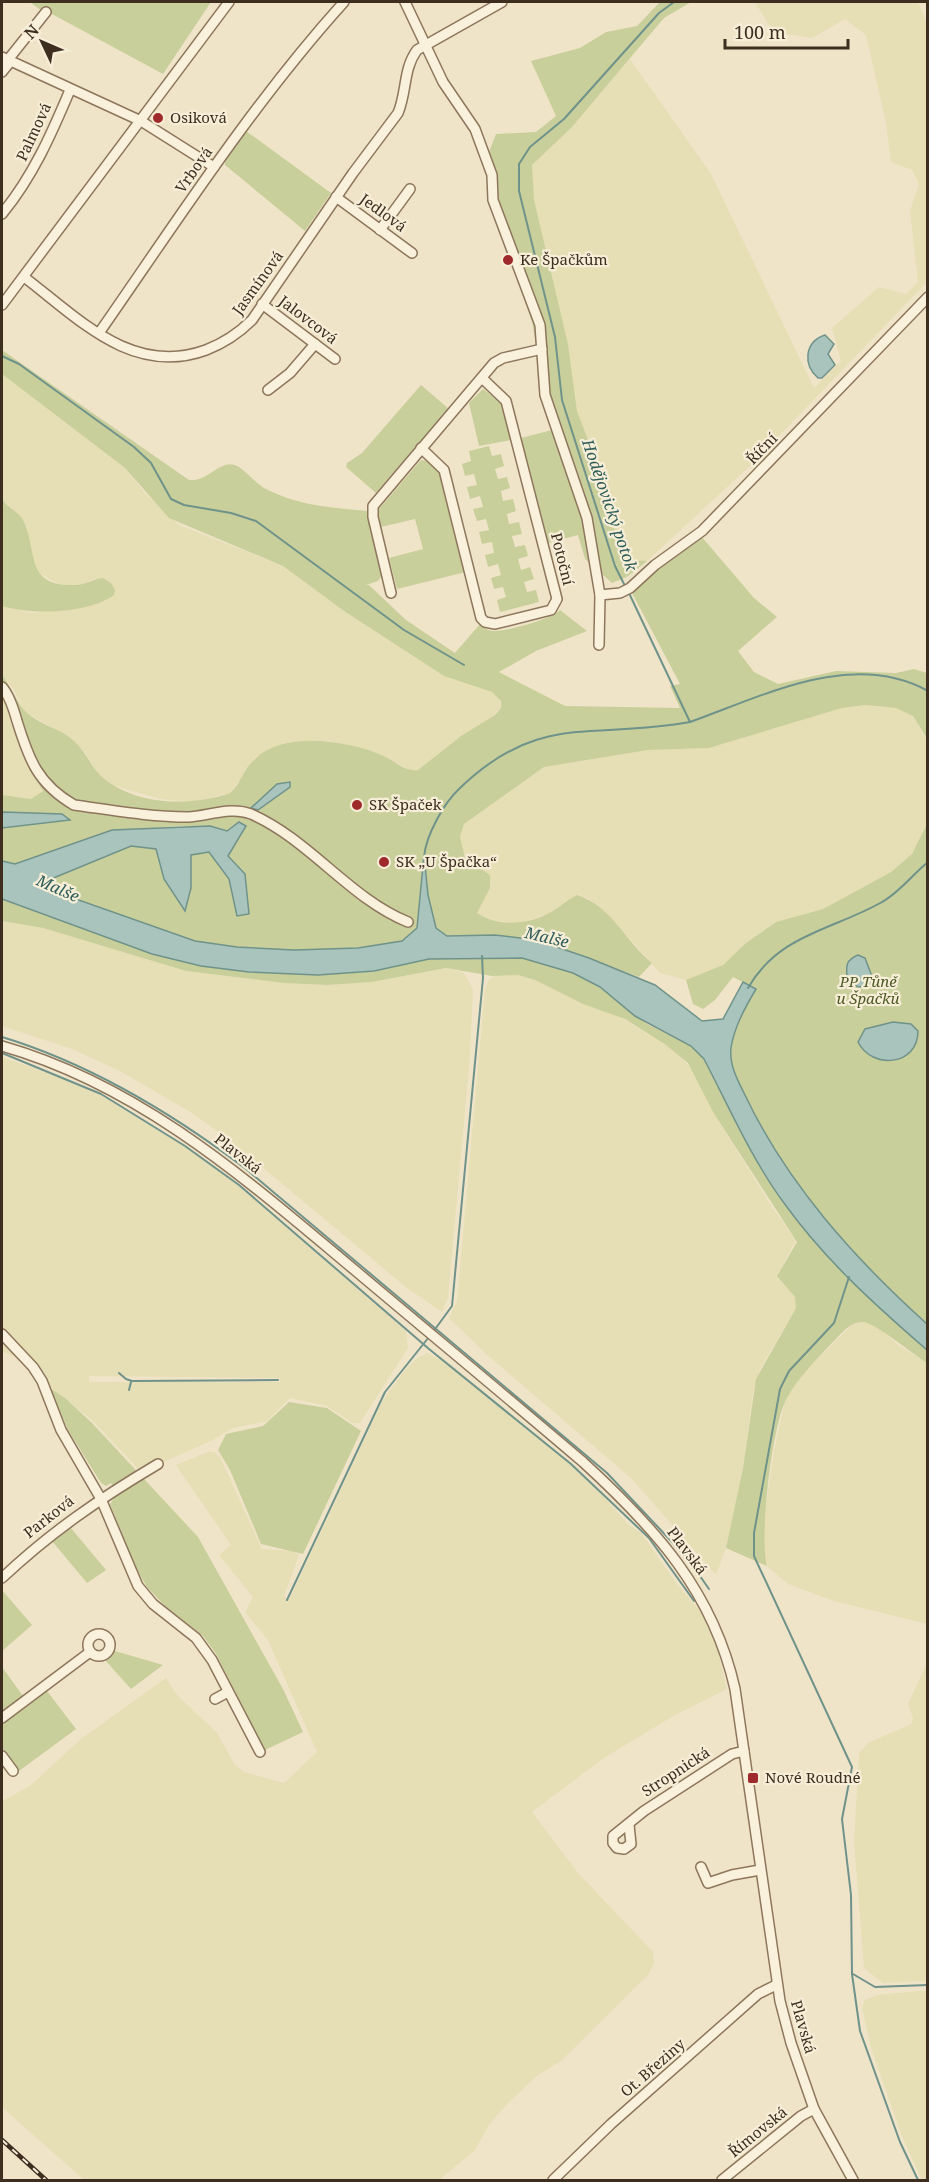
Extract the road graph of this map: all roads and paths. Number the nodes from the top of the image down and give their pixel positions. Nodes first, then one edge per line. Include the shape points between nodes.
1 (229, 2) edge
2 (344, 2) edge
3 (405, 2) edge
4 (502, 2) edge
5 (46, 12) dead end
6 (426, 45) junction
7 (6, 60) edge
8 (2, 72) edge
9 (70, 90) junction
10 (141, 121) junction
11 (214, 167) junction
12 (410, 189) dead end
13 (336, 197) junction
14 (2, 214) edge
15 (380, 230) junction
16 (412, 253) dead end
17 (24, 277) junction
18 (927, 297) edge
19 (262, 304) junction
20 (2, 305) edge
21 (99, 333) junction
22 (315, 344) junction
23 (542, 349) junction
24 (335, 359) dead end
25 (482, 378) junction
26 (268, 390) dead end
27 (421, 448) junction
28 (391, 593) dead end
29 (600, 595) junction
30 (599, 645) dead end
31 (2, 687) edge
32 (408, 922) dead end
33 (2, 1046) edge
34 (2, 1335) edge
35 (158, 1464) dead end
36 (101, 1499) junction
37 (2, 1578) edge
38 (90, 1652) dead end
39 (228, 1692) junction
40 (215, 1699) dead end
41 (2, 1718) edge
42 (744, 1751) junction
43 (260, 1752) dead end
44 (2, 1756) edge
45 (14, 1771) dead end
46 (629, 1825) dead end
47 (701, 1867) dead end
48 (760, 1870) junction
49 (776, 1985) junction
50 (814, 2109) junction
51 (553, 2181) edge
52 (722, 2181) edge
53 (853, 2181) edge

1 - 10 street
2 - 11 street, Vrbová via 287,69
3 - 6 street
4 - 6 street
5 - 7 street
6 - 13 street, Jasmínová via 408,63 398,113
6 - 23 street via 443,82 476,129 492,175 493,200 540,325
7 - 8 street
7 - 9 street
9 - 10 street
9 - 14 street, Palmová via 44,152
10 - 11 street
10 - 17 street
11 - 21 street, Vrbová
12 - 15 street
13 - 15 street, Jedlová
13 - 19 street, Jasmínová
15 - 16 street, Jedlová
17 - 20 street
17 - 21 street, Jasmínová
18 - 29 street, Říční via 702,531 630,588
19 - 21 street, Jasmínová via 252,320 232,338 187,357 145,356
19 - 22 street, Jalovcová
22 - 24 street, Jalovcová
22 - 26 street via 290,373
23 - 25 street via 498,360
23 - 29 street via 545,395 587,518
25 - 27 street
25 - 27 street, Potoční via 506,401 557,599 551,610 495,624 481,618 444,470
27 - 28 street via 373,506
29 - 30 street
31 - 32 street via 15,713 29,759 43,781 74,805 188,817 240,811 252,815 308,850 384,912
33 - 42 street, Plavská via 87,1077 160,1116 226,1163 598,1476 650,1528 689,1577 709,1611 728,1656
34 - 36 street via 42,1381 61,1430
35 - 36 street, Parková
36 - 37 street, Parková via 31,1550
36 - 39 street via 138,1586 153,1604 196,1638
38 - 41 street
39 - 40 street
39 - 43 street
42 - 46 street, Stropnická via 732,1754 688,1781
42 - 48 street, Plavská
44 - 45 street
47 - 48 street via 708,1883
48 - 49 street, Plavská
49 - 50 street, Plavská
49 - 51 street, Ot. Březiny via 758,1994 611,2124
50 - 52 street, Římovská
50 - 53 street, Plavská

